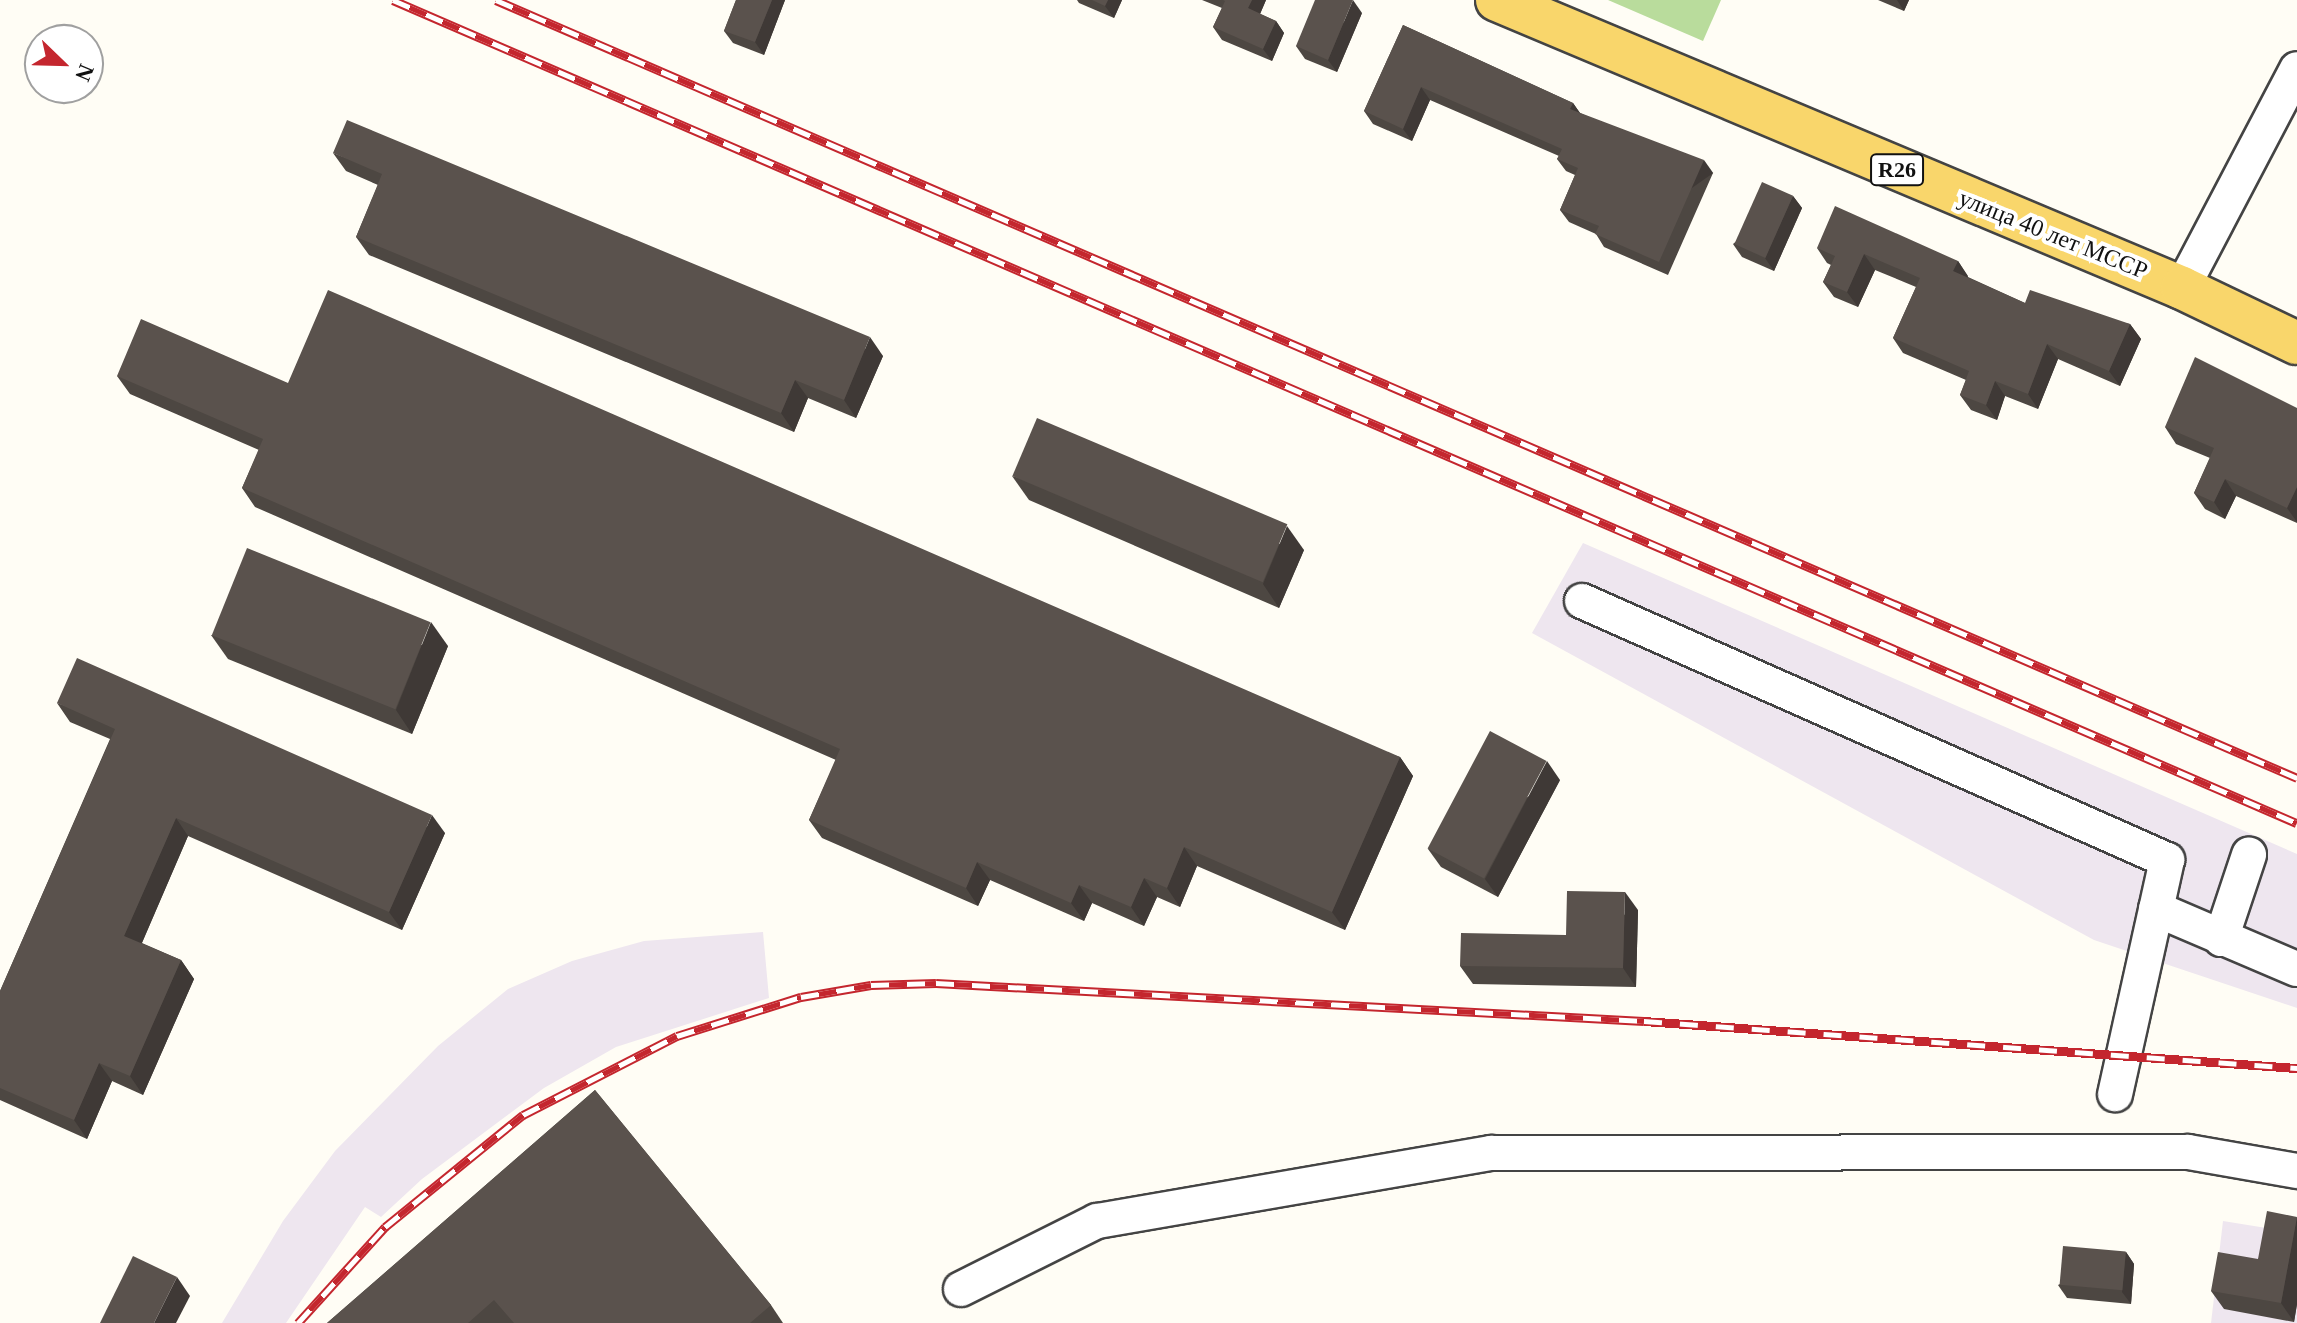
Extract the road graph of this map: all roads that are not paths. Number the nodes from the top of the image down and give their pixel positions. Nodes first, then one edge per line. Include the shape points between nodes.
1 (1497, 0) edge
2 (2297, 69) edge
3 (2182, 288) junction
4 (2297, 343) edge
5 (1582, 601) dead end
6 (2249, 855) dead end
7 (2156, 909) junction
8 (2221, 939) junction
9 (2297, 969) edge
10 (2115, 1094) dead end
11 (2297, 1171) edge
12 (961, 1289) dead end

1 - 3 main road, улица 40 лет МССР / R26
2 - 3 street
3 - 4 main road, улица 40 лет МССР / R26
5 - 7 street via 2167,860
6 - 8 street
7 - 8 street
7 - 10 street
8 - 9 street
11 - 12 street via 2188,1152 1491,1153 1097,1221

